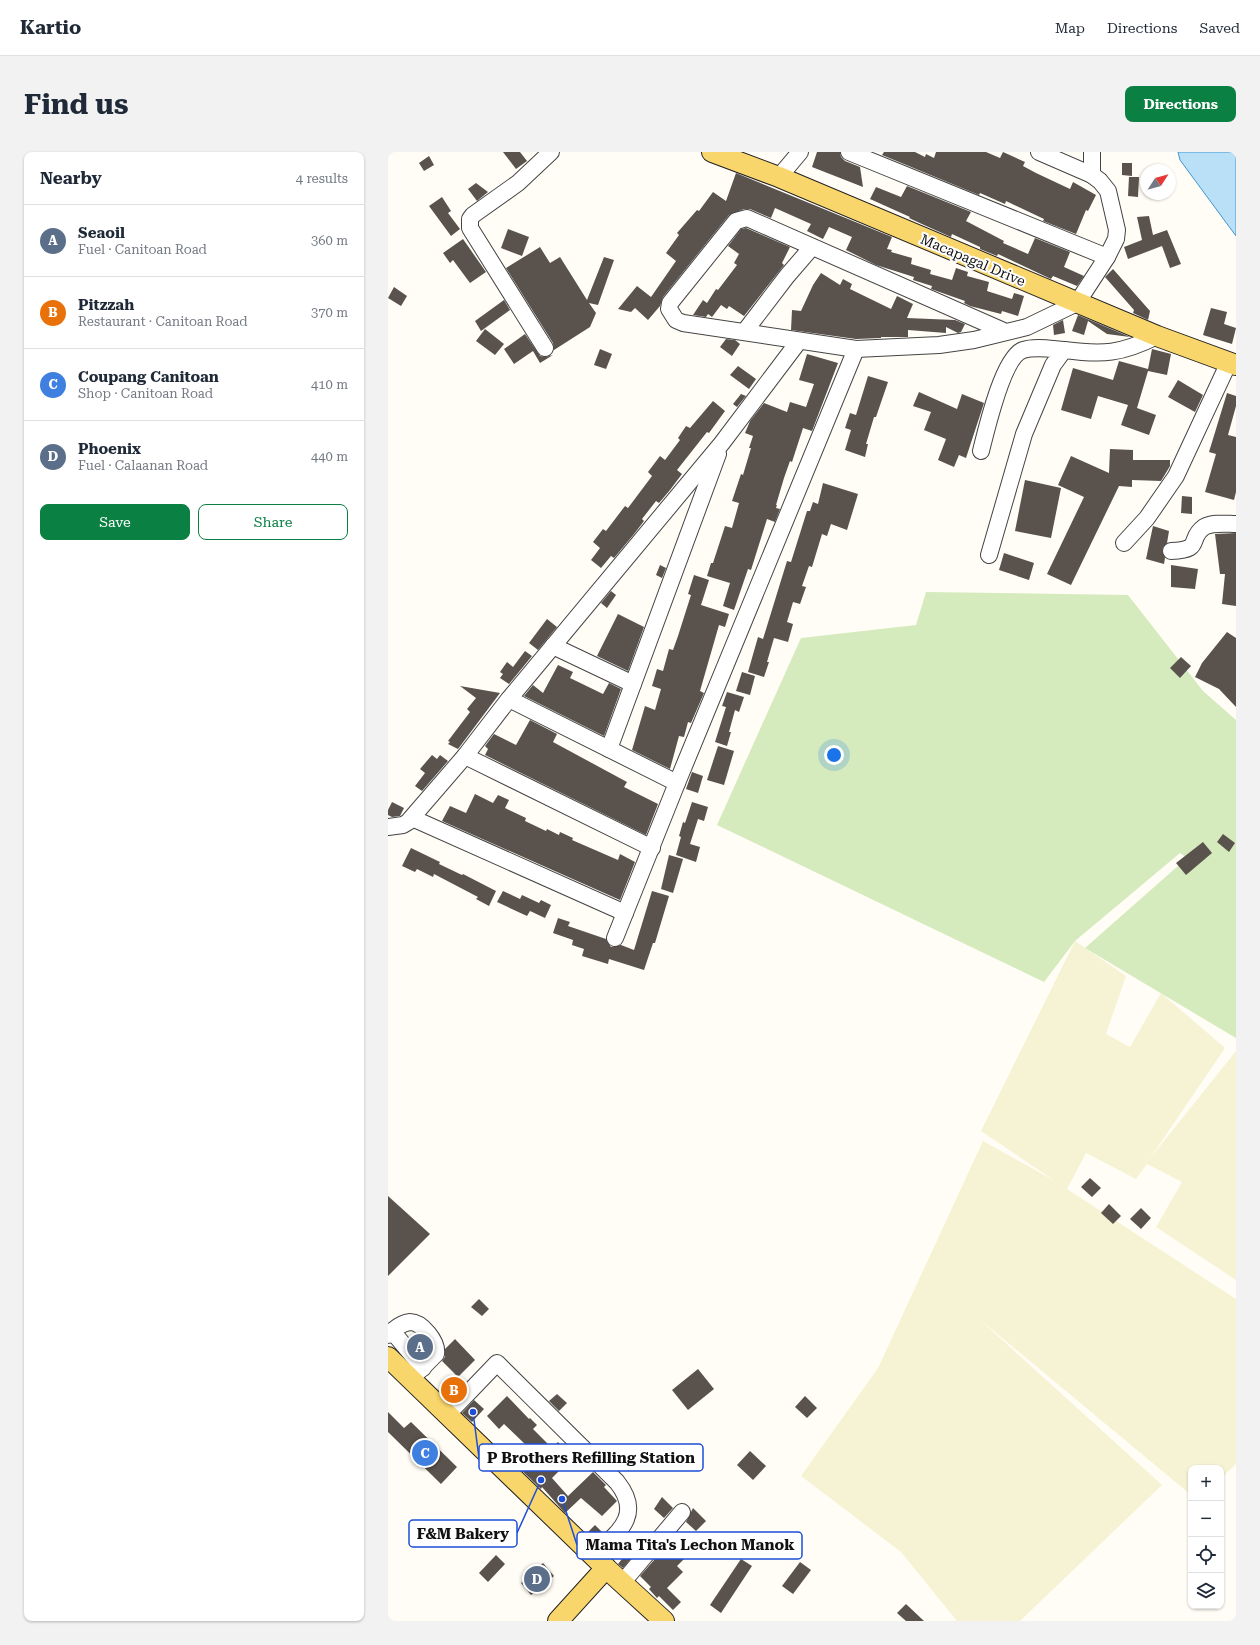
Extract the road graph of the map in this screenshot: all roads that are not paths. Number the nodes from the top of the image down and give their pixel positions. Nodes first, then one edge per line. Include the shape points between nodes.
1 (551, 152) edge
2 (800, 152) edge
3 (849, 152) edge
4 (1039, 152) edge
5 (1092, 152) edge
6 (723, 154) edge
7 (1092, 175) junction
8 (779, 177) junction
9 (812, 247) junction
10 (1107, 257) junction
11 (1077, 303) junction
12 (745, 332) junction
13 (1006, 332) junction
14 (1157, 336) junction
15 (799, 342) junction
16 (545, 348) dead end
17 (856, 349) junction
18 (1064, 350) junction
19 (1232, 363) edge
20 (722, 443) junction
21 (981, 451) dead end
22 (1236, 524) edge
23 (1124, 543) dead end
24 (1171, 551) dead end
25 (989, 554) dead end
26 (553, 646) junction
27 (633, 684) junction
28 (509, 699) junction
29 (609, 749) junction
30 (465, 756) junction
31 (677, 783) junction
32 (412, 818) junction
33 (388, 827) edge
34 (652, 848) junction
35 (625, 913) junction
36 (616, 938) dead end
37 (390, 1333) edge
38 (388, 1357) edge
39 (417, 1374) junction
40 (447, 1415) junction
41 (682, 1512) dead end
42 (600, 1562) junction
43 (622, 1583) junction
44 (558, 1621) edge
45 (664, 1621) edge

1 - 16 street via 518,183 470,219 470,228
2 - 8 street
3 - 10 street
4 - 7 street
5 - 7 street
6 - 8 main road, Macapagal Drive
7 - 10 street via 1105,185 1117,230 1116,239
8 - 11 main road, Macapagal Drive
9 - 12 street
9 - 12 street via 751,219 741,218 670,303 669,309 672,314 676,320 683,323
9 - 13 street
10 - 11 street
11 - 13 street via 1027,327
11 - 14 main road, Macapagal Drive
12 - 15 street
13 - 17 street via 939,345
14 - 18 street via 1113,353
14 - 19 main road, Macapagal Drive
15 - 17 street
15 - 20 street
17 - 31 street
18 - 21 street via 1026,349 1018,354 998,388
18 - 25 street via 1053,365 1024,434
19 - 23 street via 1176,476 1147,518
20 - 26 street
20 - 27 street
22 - 24 street via 1213,524 1205,527 1193,546 1186,550
26 - 27 street
26 - 28 street
27 - 29 street
28 - 29 street
28 - 30 street
29 - 31 street
30 - 32 street
30 - 34 street
31 - 34 street
32 - 33 street via 403,825
32 - 35 street
34 - 35 street
35 - 36 street
37 - 39 street
37 - 39 street via 402,1324 410,1322 418,1324 435,1343 436,1354
38 - 39 main road
39 - 40 main road
40 - 42 main road
40 - 42 street via 497,1363 617,1482 628,1499 627,1521
41 - 43 street
42 - 43 main road
42 - 44 main road
43 - 45 main road

